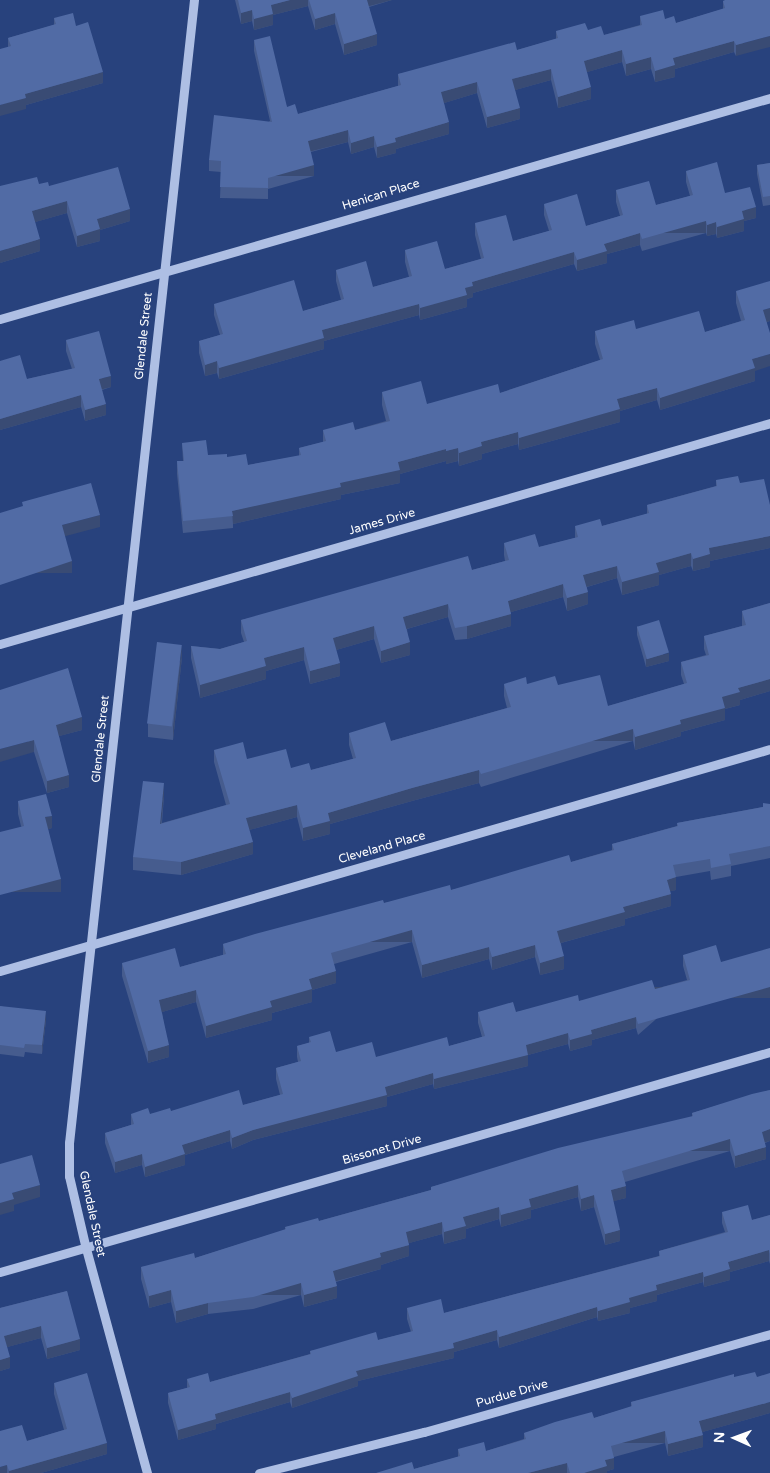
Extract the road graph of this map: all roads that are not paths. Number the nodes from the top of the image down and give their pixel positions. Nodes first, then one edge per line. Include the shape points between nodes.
1 (194, 0) edge
2 (770, 98) edge
3 (163, 275) junction
4 (0, 319) edge
5 (770, 423) edge
6 (126, 608) junction
7 (0, 644) edge
8 (770, 749) edge
9 (93, 944) junction
10 (0, 971) edge
11 (770, 1052) edge
12 (86, 1249) junction
13 (0, 1272) edge
14 (770, 1334) edge
15 (147, 1473) edge
16 (259, 1473) edge

1 - 3 street, Glendale Street
2 - 3 street, Henican Place via 447,188
3 - 4 street, Henican Place
3 - 6 street, Glendale Street
5 - 6 street, James Drive
6 - 7 street, James Drive
6 - 9 street, Glendale Street
8 - 9 street, Cleveland Place
9 - 10 street, Cleveland Place
9 - 12 street, Glendale Street via 69,1144 69,1176
11 - 12 street, Bissonet Drive
12 - 13 street, Bissonet Drive
12 - 15 street, Glendale Street
14 - 16 street, Purdue Drive via 424,1432

